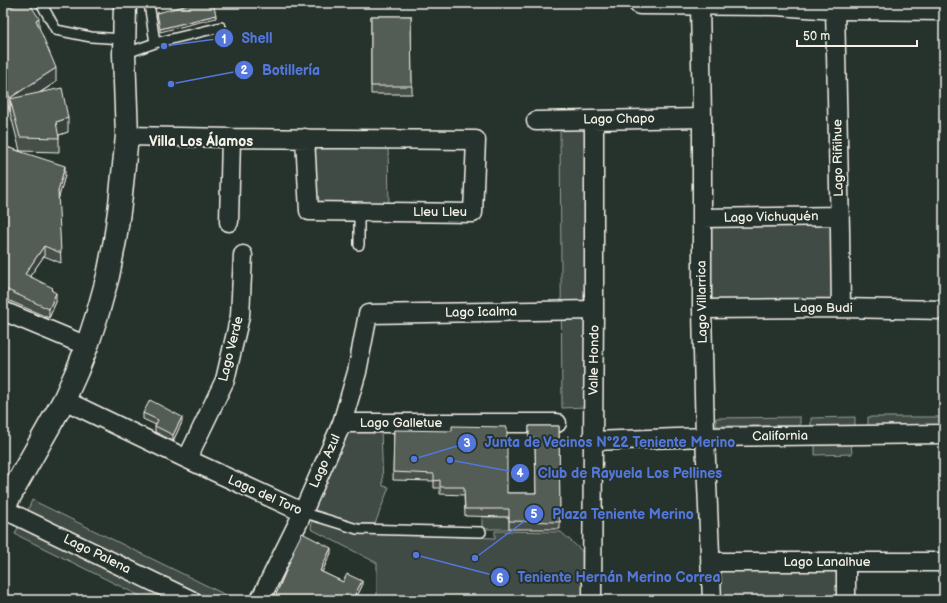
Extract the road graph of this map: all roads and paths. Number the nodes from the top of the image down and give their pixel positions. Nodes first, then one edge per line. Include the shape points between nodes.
1 (41, 3) edge
2 (125, 3) edge
3 (149, 3) edge
4 (640, 3) edge
5 (700, 3) edge
6 (777, 4) edge
7 (835, 8) junction
8 (944, 9) edge
9 (220, 27) dead end
10 (155, 43) junction
11 (124, 46) junction
12 (702, 118) junction
13 (594, 120) junction
14 (536, 121) dead end
15 (127, 136) junction
16 (231, 138) junction
17 (306, 138) junction
18 (359, 212) junction
19 (840, 216) junction
20 (702, 218) junction
21 (229, 222) dead end
22 (359, 245) dead end
23 (243, 255) dead end
24 (841, 308) junction
25 (702, 309) junction
26 (594, 310) junction
27 (944, 310) edge
28 (3, 311) edge
29 (368, 314) joint
30 (87, 346) junction
31 (64, 400) junction
32 (342, 423) junction
33 (557, 423) dead end
34 (944, 434) edge
35 (705, 437) junction
36 (592, 441) junction
37 (187, 459) junction
38 (3, 508) edge
39 (302, 512) junction
40 (481, 532) dead end
41 (846, 561) junction
42 (710, 562) junction
43 (944, 562) edge
44 (191, 600) edge
45 (260, 600) edge
46 (592, 600) edge
47 (712, 600) edge
48 (846, 600) edge

1 - 11 lane via 56,30
2 - 11 main road
3 - 10 lane
4 - 5 main road
5 - 6 main road
5 - 12 street, Lago Villarrica
6 - 7 main road
7 - 8 main road
7 - 19 street, Lago Riñihue
9 - 10 lane
10 - 11 lane
11 - 15 main road
12 - 13 street, Lago Chapo
12 - 20 street, Lago Villarrica
13 - 14 street, Lago Chapo
13 - 26 street, Valle Hondo
15 - 16 street, Lleu Lleu
15 - 30 main road via 115,240 108,276
16 - 17 street, Lleu Lleu
16 - 21 street
17 - 18 street, Lleu Lleu via 309,211
17 - 18 street, Lleu Lleu via 476,140 473,213
18 - 22 lane
19 - 20 street, Lago Vichuquén
19 - 24 street, Lago Riñihue
20 - 25 street, Lago Villarrica
23 - 37 street, Lago Verde via 240,316 225,380
24 - 25 street, Lago Budi
24 - 27 street, Lago Budi
25 - 35 street, Lago Villarrica
26 - 29 street, Lago Icalma
26 - 36 street, Valle Hondo
28 - 30 street
29 - 32 street, Lago Azul via 357,372
30 - 31 main road
31 - 37 street, Lago del Toro
31 - 38 main road
32 - 33 street, Lago Galletue
32 - 39 street, Lago Azul
34 - 35 street, California
35 - 36 street, California
35 - 42 street, Lago Villarrica
36 - 46 street, Valle Hondo
37 - 39 street, Lago del Toro
38 - 44 street, Lago Palena
39 - 40 lane, Lago del Toro via 357,529
39 - 45 street, Lago Azul
41 - 42 street, Lago Lanalhue
41 - 43 street, Lago Lanalhue
41 - 48 street
42 - 47 street, Lago Villarrica

